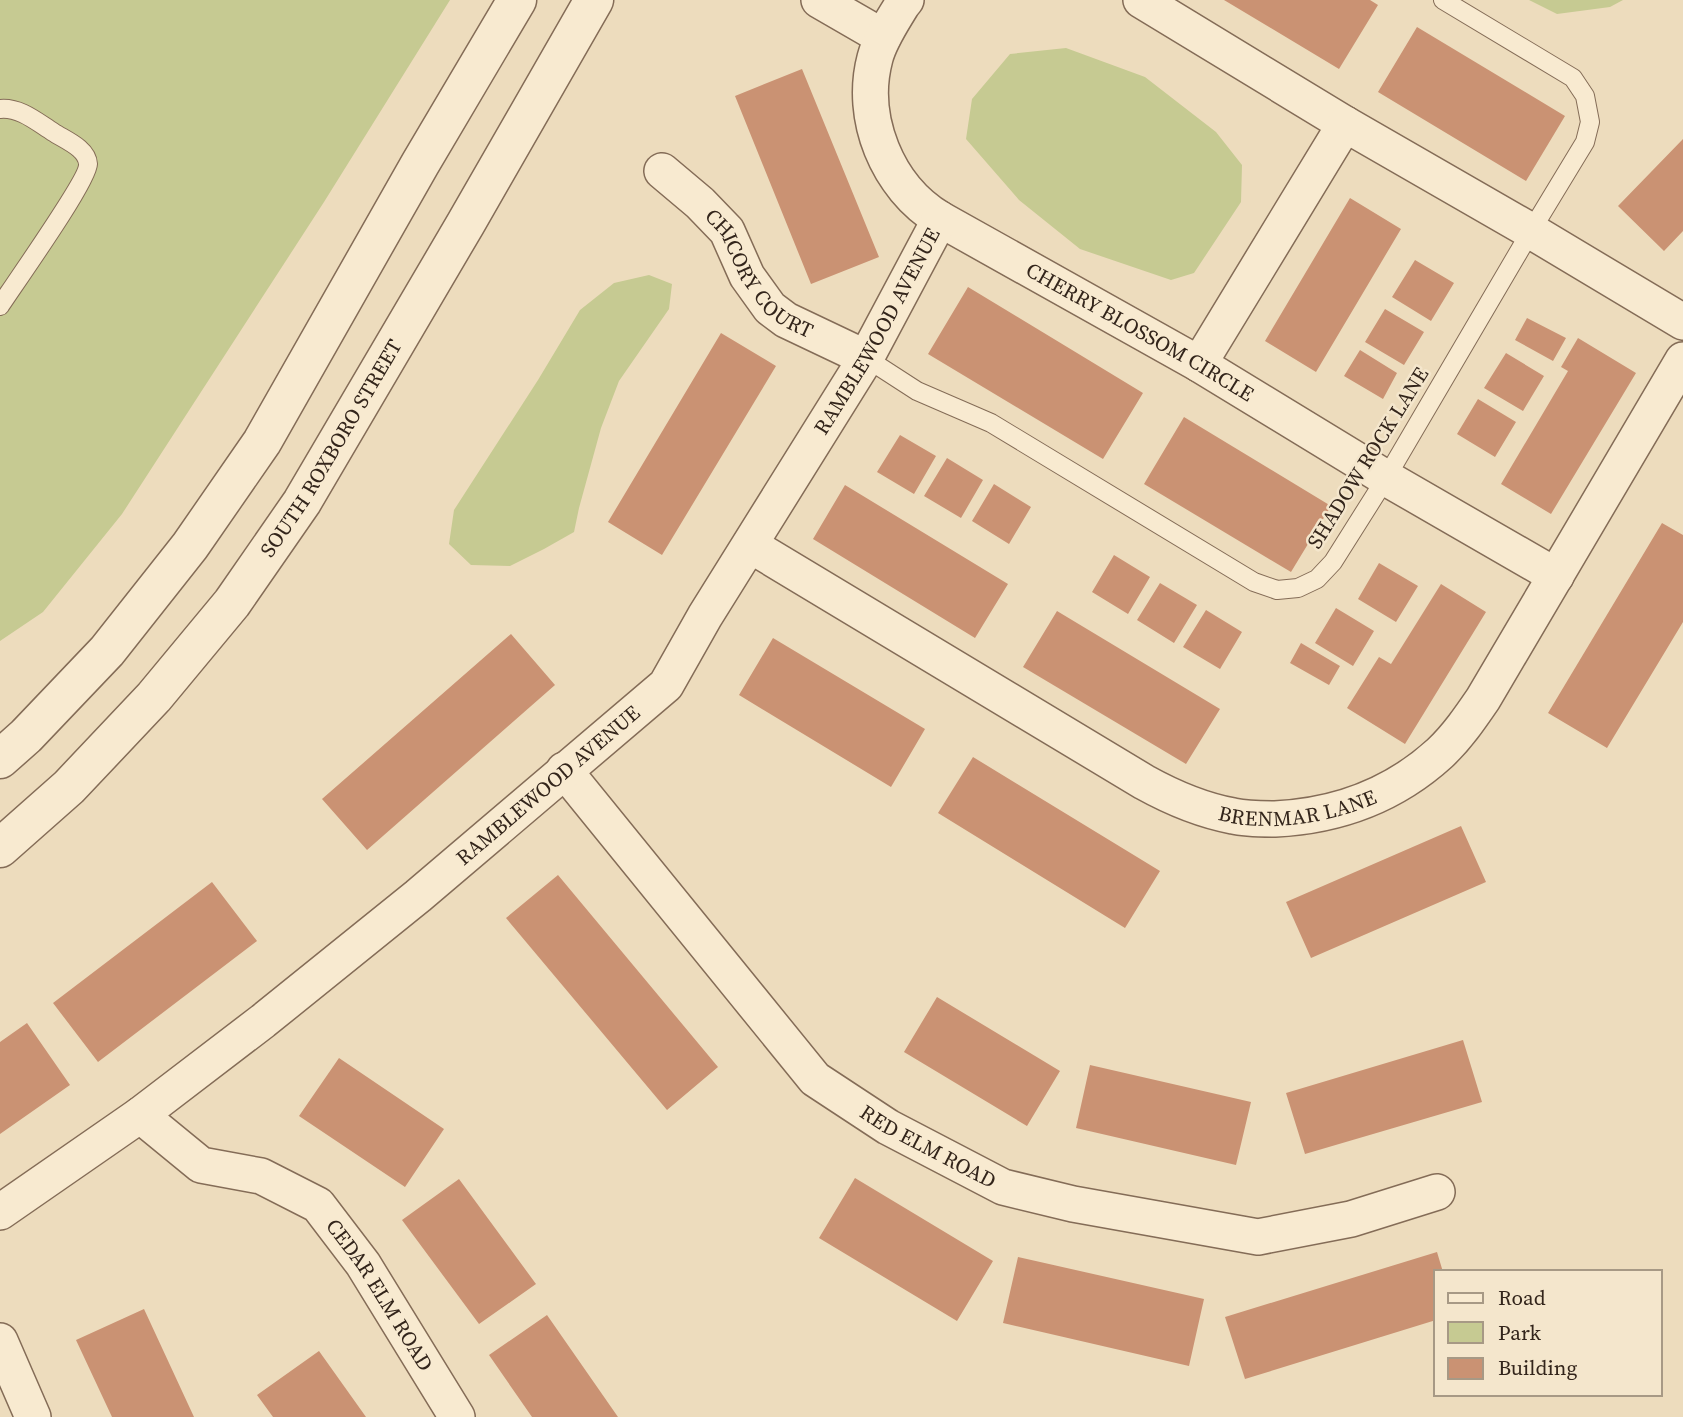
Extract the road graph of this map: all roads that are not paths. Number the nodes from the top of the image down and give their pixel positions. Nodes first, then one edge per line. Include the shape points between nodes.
1 (517, 0) edge
2 (594, 0) edge
3 (819, 0) edge
4 (1141, 0) edge
5 (1443, 0) edge
6 (901, 2) edge
7 (883, 37) junction
8 (0, 109) edge
9 (1345, 124) junction
10 (662, 171) dead end
11 (940, 219) junction
12 (1531, 231) junction
13 (0, 306) edge
14 (1683, 322) edge
15 (866, 358) junction
16 (1683, 360) edge
17 (1199, 364) junction
18 (1386, 478) junction
19 (750, 545) junction
20 (1556, 576) junction
21 (0, 759) edge
22 (564, 770) junction
23 (0, 848) edge
24 (141, 1115) junction
25 (1437, 1192) dead end
26 (0, 1212) edge
27 (0, 1341) edge
28 (33, 1417) edge
29 (457, 1417) edge

1 - 21 street via 262,442 190,545 107,651
2 - 23 street, SOUTH ROXBORO STREET via 302,502 232,603 126,727 69,787
3 - 7 street
4 - 9 street
5 - 12 lane, SHADOW ROCK LANE via 1573,78 1585,96 1590,122 1586,142
6 - 7 street, CHERRY BLOSSOM CIRCLE
7 - 11 street, CHERRY BLOSSOM CIRCLE via 871,83 874,128 897,178
8 - 13 lane via 26,115 82,151 88,163 73,196
9 - 12 street
9 - 17 street
10 - 15 street, CHICORY COURT via 727,231 747,276 770,308
11 - 15 street, RAMBLEWOOD AVENUE
11 - 17 street, CHERRY BLOSSOM CIRCLE
12 - 14 street
12 - 18 lane, SHADOW ROCK LANE
15 - 18 lane, SHADOW ROCK LANE via 917,391 991,423 1254,582 1277,590 1298,588 1317,579 1333,562
15 - 19 street, RAMBLEWOOD AVENUE
16 - 20 street, BRENMAR LANE
17 - 18 street, CHERRY BLOSSOM CIRCLE
18 - 20 street, CHERRY BLOSSOM CIRCLE
19 - 20 street, BRENMAR LANE via 1173,798 1233,817 1263,819 1332,812 1360,803 1418,771 1464,726
19 - 22 street, RAMBLEWOOD AVENUE via 666,685
22 - 24 street, RAMBLEWOOD AVENUE via 418,897
22 - 25 street, RED ELM ROAD via 816,1079 888,1127 1003,1186 1258,1237 1351,1219
24 - 26 street, RAMBLEWOOD AVENUE
24 - 29 street, CEDAR ELM ROAD via 201,1165 261,1176 318,1205 363,1264
27 - 28 street

